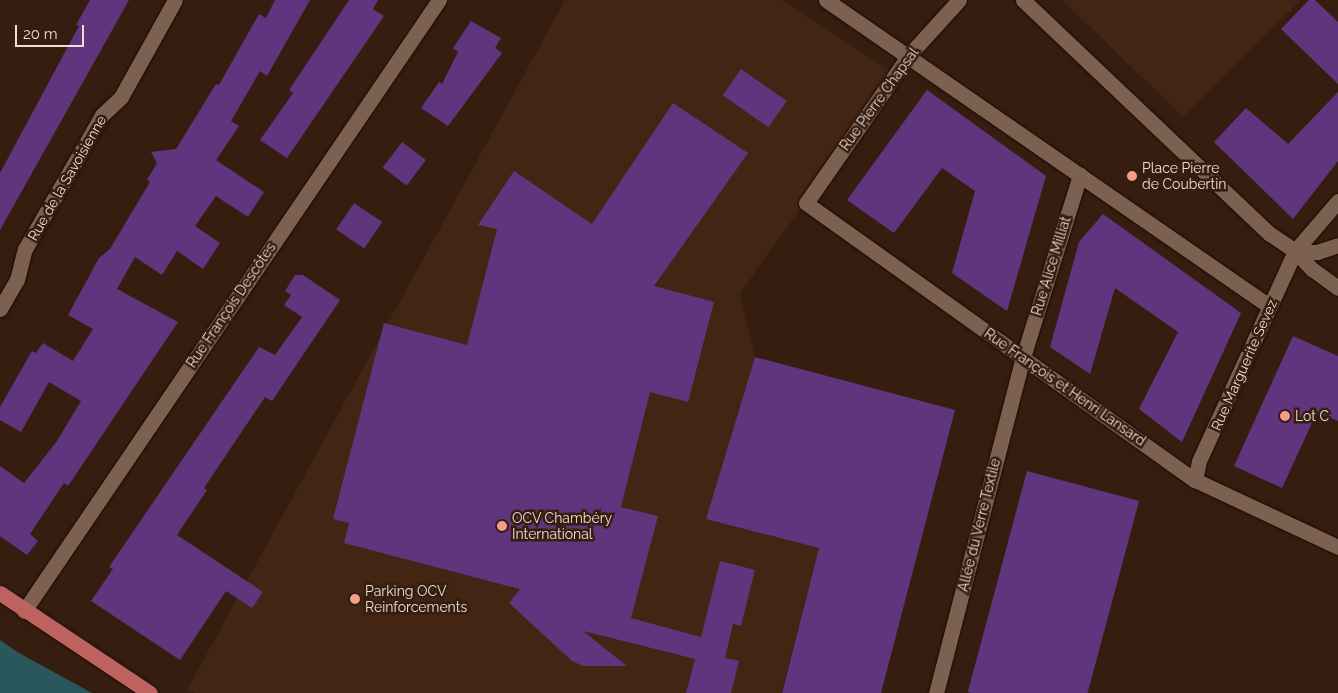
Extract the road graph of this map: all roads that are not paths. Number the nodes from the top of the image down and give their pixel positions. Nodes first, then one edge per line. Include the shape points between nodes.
1 (175, 0) edge
2 (439, 0) edge
3 (826, 0) edge
4 (960, 0) edge
5 (1023, 0) edge
6 (909, 54) junction
7 (1080, 174) junction
8 (1338, 201) edge
9 (806, 203) joint
10 (1338, 245) edge
11 (1295, 251) junction
12 (1338, 288) edge
13 (1269, 306) junction
14 (0, 309) edge
15 (1023, 357) junction
16 (1196, 480) junction
17 (1338, 547) edge
18 (0, 593) edge
19 (24, 611) junction
20 (150, 693) edge
21 (936, 693) edge

1 - 14 street, Rue de la Savoisienne via 120,97 102,115 25,249 17,280
2 - 19 street, Rue François Descôtes
3 - 6 street
4 - 6 street, Rue Pierre Chapsal
5 - 11 street via 1270,234
6 - 7 street
6 - 9 street, Rue Pierre Chapsal
7 - 13 street
7 - 15 street, Rue Alice Milliat
8 - 11 street, Rue Marguerite Sevez
9 - 15 street, Rue François et Henri Lansard
10 - 11 street via 1316,252
11 - 12 street via 1312,269
11 - 13 street, Rue Marguerite Sevez
13 - 16 street, Rue Marguerite Sevez via 1199,461
15 - 16 street, Rue François et Henri Lansard
15 - 21 street, Allée du Verre Textile
16 - 17 street, Rue François et Henri Lansard
18 - 19 main road
19 - 20 main road

